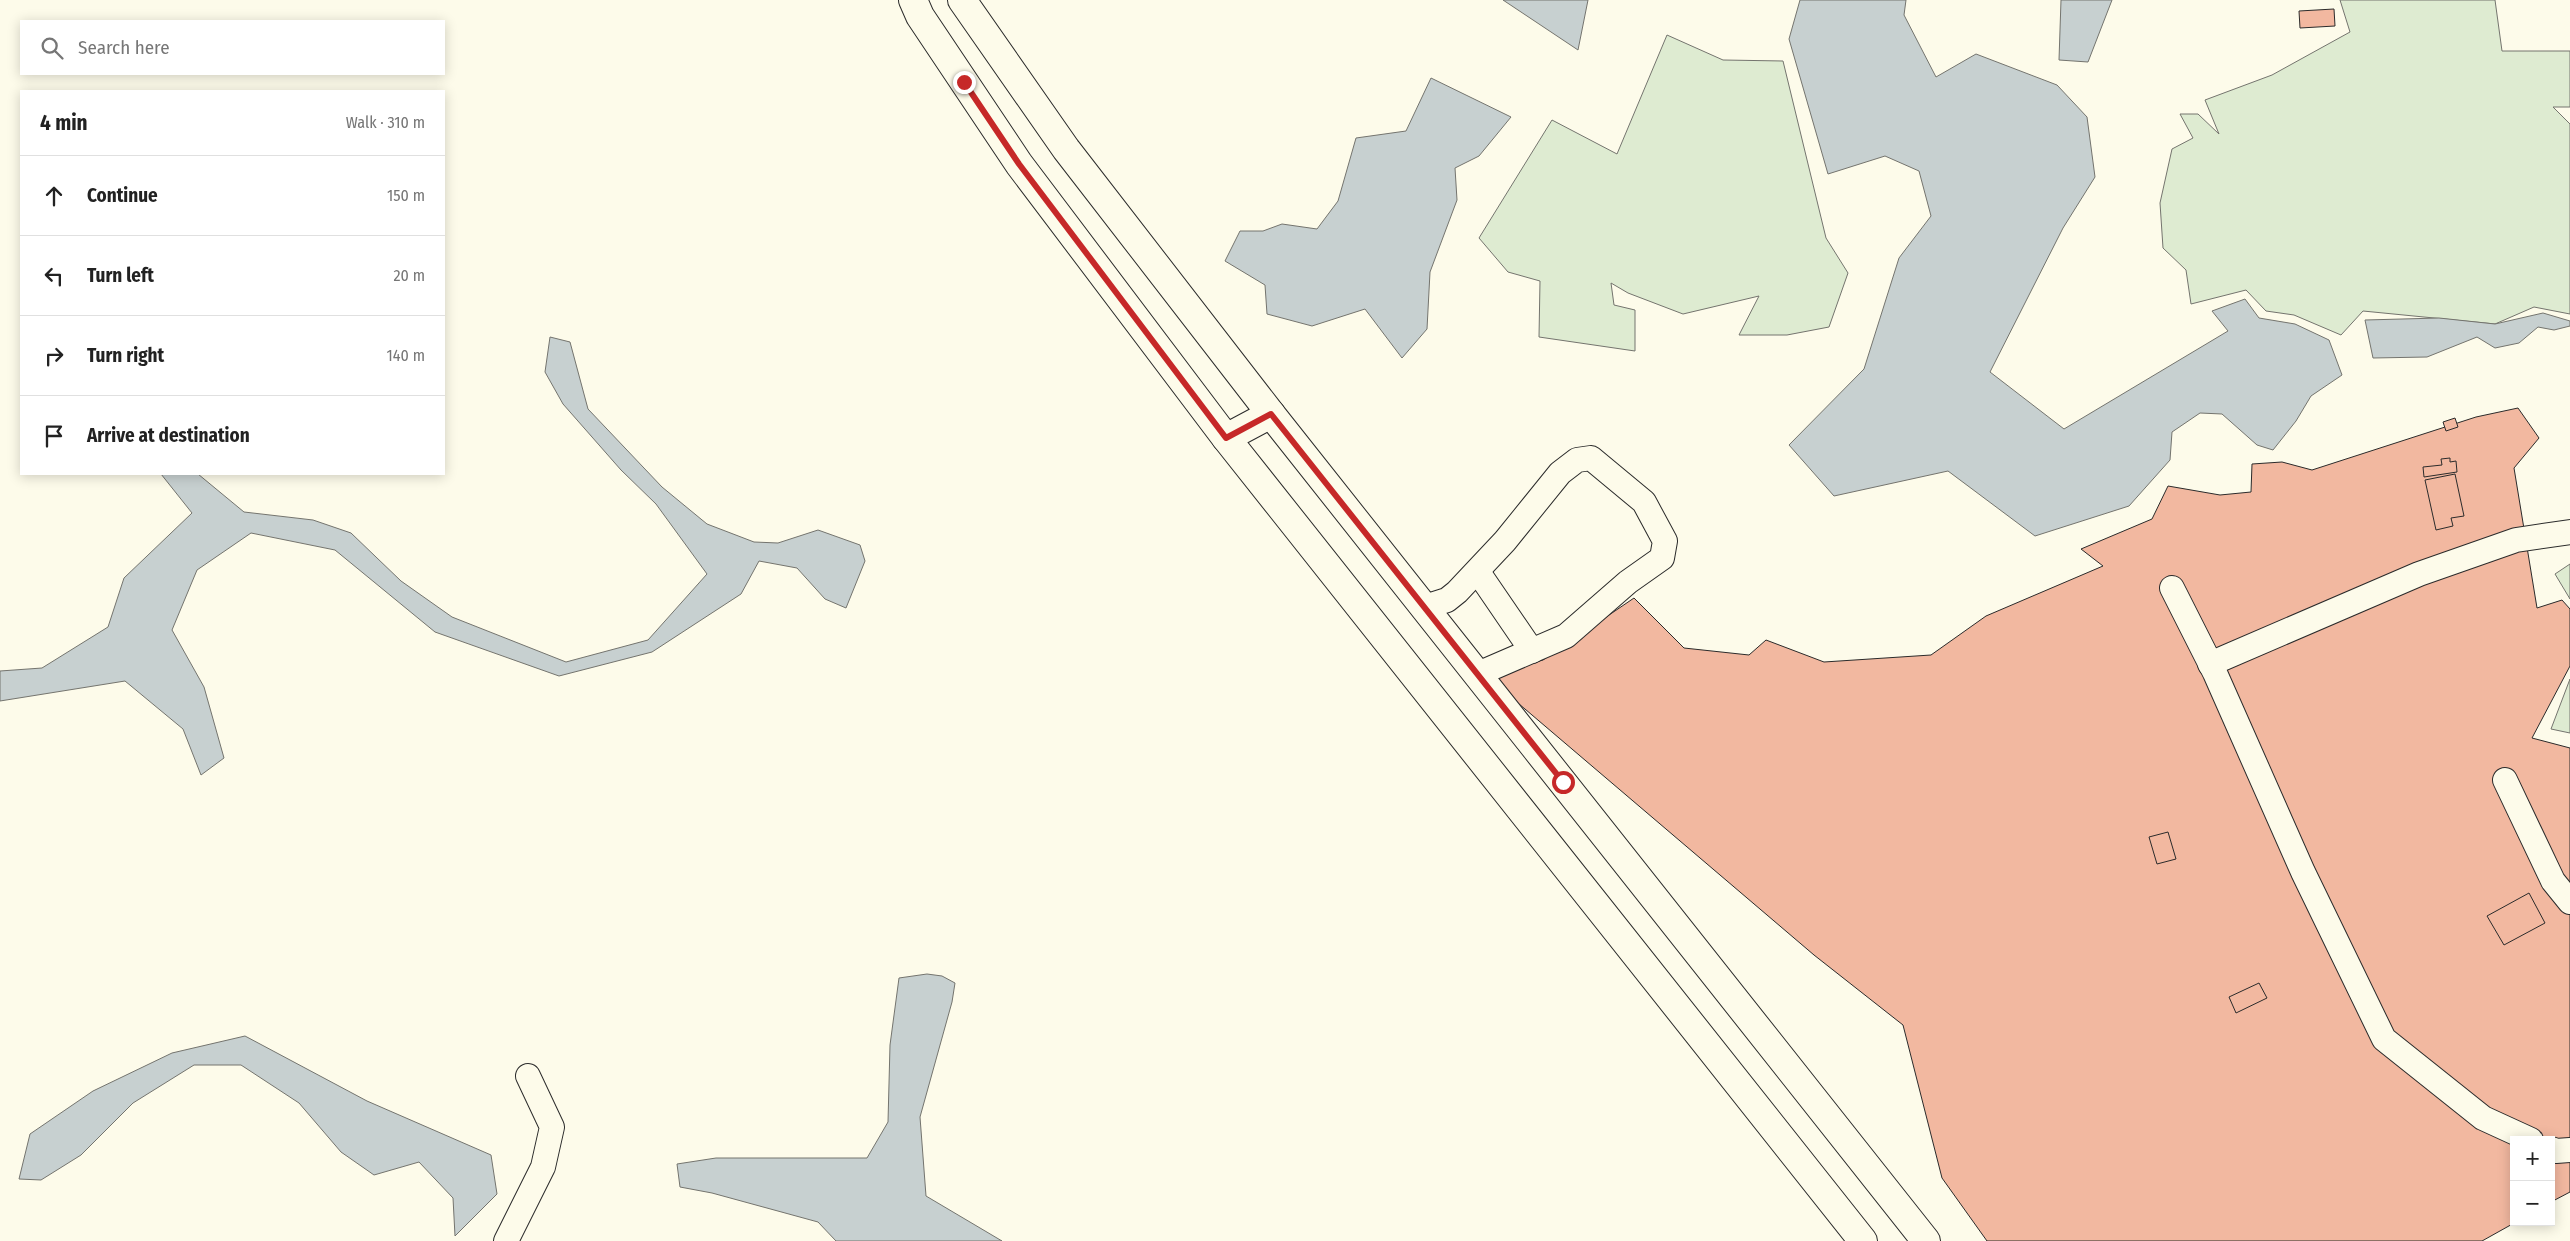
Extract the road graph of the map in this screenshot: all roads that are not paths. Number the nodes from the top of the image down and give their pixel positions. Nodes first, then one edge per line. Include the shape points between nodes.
1 (913, 0) edge
2 (962, 0) edge
3 (1271, 414) junction
4 (1226, 438) junction
5 (2570, 532) edge
6 (1478, 572) junction
7 (2172, 588) dead end
8 (1425, 607) junction
9 (1532, 651) junction
10 (2210, 664) junction
11 (1478, 674) junction
12 (2505, 780) dead end
13 (2570, 902) edge
14 (528, 1076) dead end
15 (2522, 1136) edge
16 (2570, 1150) edge
17 (2555, 1151) edge
18 (506, 1241) edge
19 (1863, 1241) edge
20 (1926, 1241) edge

1 - 4 main road via 920,16 1019,164
2 - 3 main road via 1066,149
3 - 4 main road
3 - 8 main road
4 - 19 main road
5 - 10 street via 2516,540 2418,574
6 - 8 street via 1447,600
6 - 9 street
6 - 9 street via 1560,473 1577,460 1591,458 1644,502 1665,541 1662,558 1628,582 1566,636
7 - 10 street
8 - 11 main road
9 - 11 street
10 - 15 street via 2303,872 2384,1039 2483,1118
11 - 20 main road
12 - 13 street via 2553,881
14 - 18 street via 552,1127 543,1168
16 - 17 street

